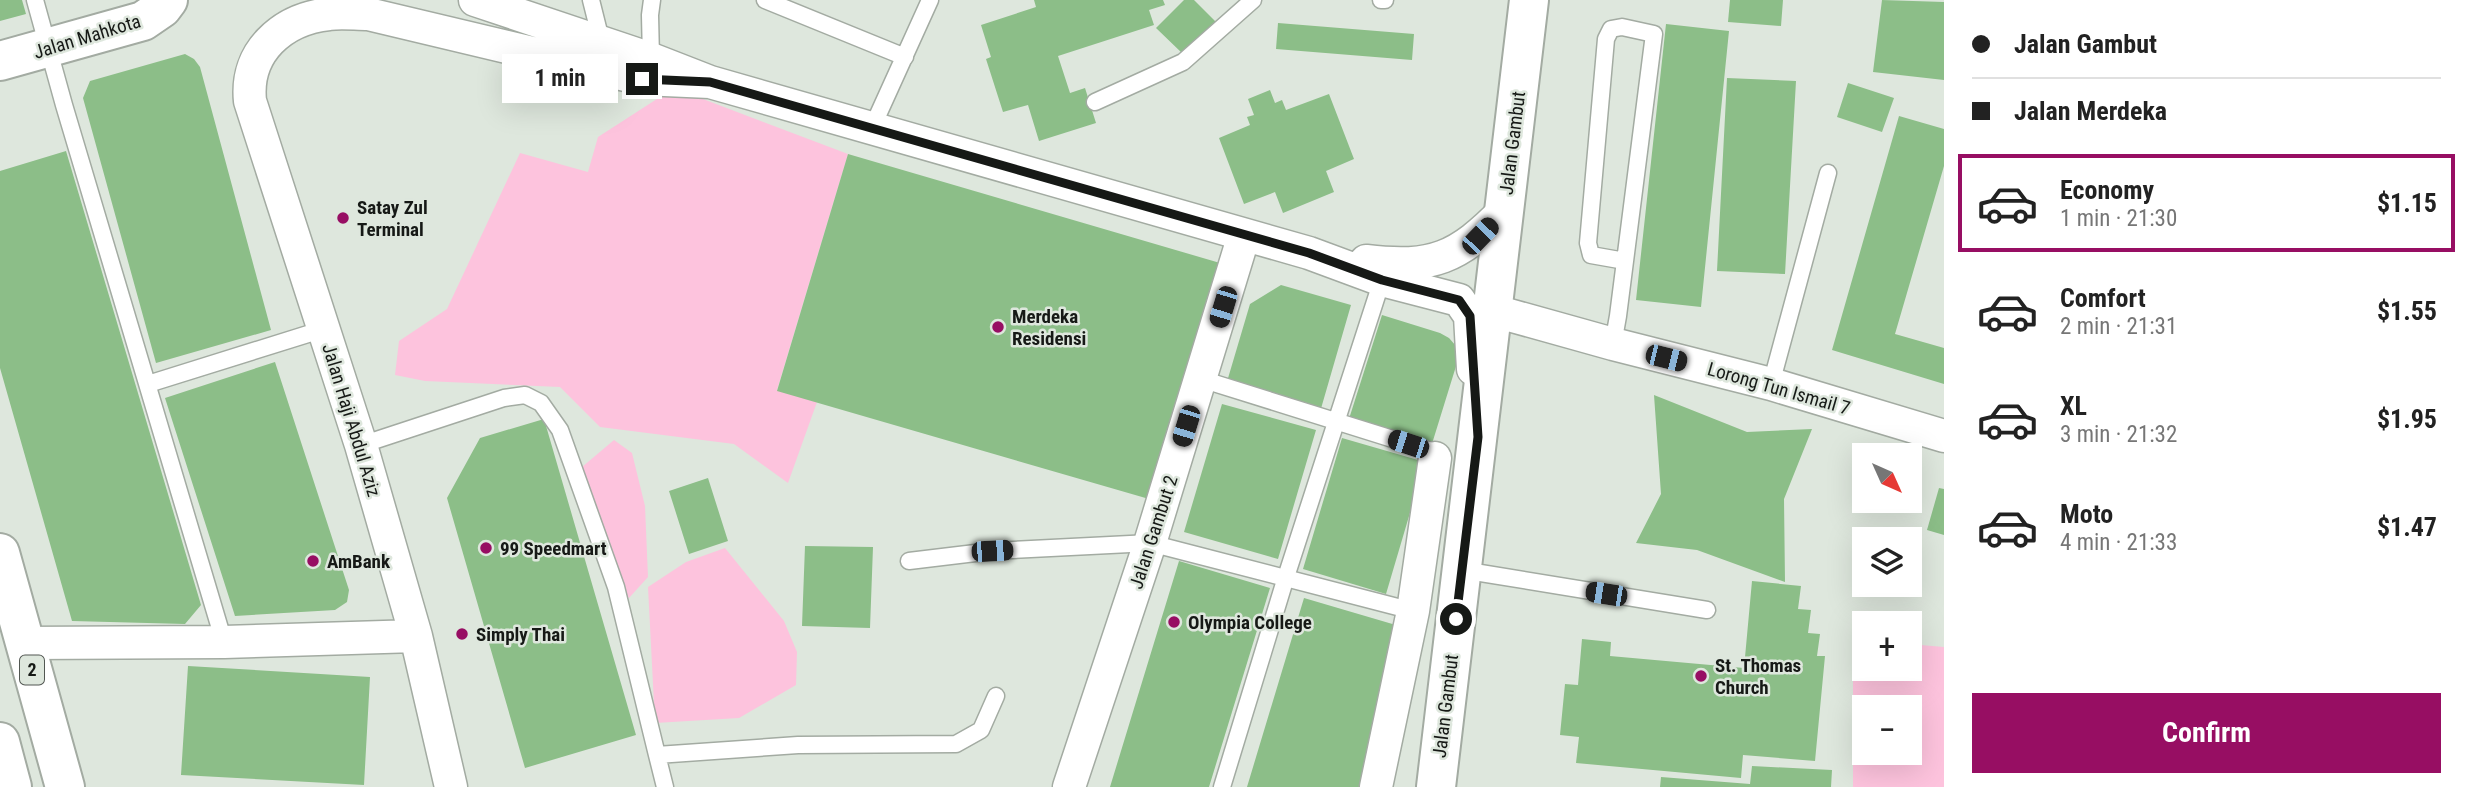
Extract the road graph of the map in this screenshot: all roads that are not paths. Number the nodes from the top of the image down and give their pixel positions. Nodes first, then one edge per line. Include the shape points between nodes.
1 (35, 0) edge
2 (168, 0) edge
3 (592, 0) edge
4 (652, 0) edge
5 (765, 0) edge
6 (1253, 0) edge
7 (1529, 0) edge
8 (925, 2) edge
9 (493, 3) edge
10 (602, 44) junction
11 (49, 48) junction
12 (905, 57) junction
13 (652, 59) junction
14 (0, 61) edge
15 (710, 82) junction
16 (1095, 102) dead end
17 (872, 128) junction
18 (1828, 173) dead end
19 (1505, 210) junction
20 (1244, 235) junction
21 (1309, 253) junction
22 (1625, 261) junction
23 (1382, 280) junction
24 (1491, 310) junction
25 (324, 329) junction
26 (1613, 344) junction
27 (1200, 379) junction
28 (148, 384) junction
29 (1771, 384) junction
30 (1337, 421) junction
31 (1944, 436) edge
32 (1478, 437) junction
33 (361, 445) junction
34 (1435, 458) joint
35 (1429, 505) junction
36 (1469, 512) junction
37 (1150, 543) junction
38 (0, 554) edge
39 (909, 561) dead end
40 (1462, 570) junction
41 (1286, 577) junction
42 (1707, 610) dead end
43 (1413, 611) junction
44 (1456, 619) junction
45 (416, 636) junction
46 (224, 642) junction
47 (25, 643) junction
48 (996, 696) dead end
49 (0, 743) edge
50 (657, 755) junction
51 (12, 787) edge
52 (65, 787) edge
53 (72, 787) edge
54 (451, 787) edge
55 (664, 787) edge
56 (1069, 787) edge
57 (1222, 787) edge
58 (1376, 787) edge
59 (1436, 787) edge

1 - 11 lane
2 - 11 main road, Jalan Mahkota via 143,21
3 - 10 lane
4 - 13 lane
5 - 12 lane
6 - 16 lane via 1183,62
7 - 19 main road, Jalan Gambut
8 - 12 lane
9 - 10 street
10 - 13 street
11 - 14 main road, Jalan Mahkota
11 - 28 lane
12 - 17 lane
13 - 15 street
15 - 17 street
15 - 25 street, Jalan Haji Abdul Aziz via 642,79 368,14 328,14 287,26 257,58 248,82 250,101
17 - 20 street
18 - 29 lane
19 - 21 street via 1480,236 1440,260 1398,265
19 - 24 main road, Jalan Gambut
20 - 21 street
20 - 27 street, Jalan Gambut 2
21 - 23 street
22 - 22 lane via 1654,34 1622,27 1611,29 1606,39 1588,243 1591,255
22 - 26 lane
23 - 30 lane
23 - 32 street via 1459,300 1470,316
24 - 26 street, Lorong Tun Ismail 7
24 - 32 main road, Jalan Gambut
25 - 28 lane
25 - 33 street, Jalan Haji Abdul Aziz
26 - 29 street, Lorong Tun Ismail 7
27 - 30 lane
27 - 37 street, Jalan Gambut 2
28 - 46 lane
29 - 31 street, Lorong Tun Ismail 7
30 - 34 lane via 1431,451
30 - 41 lane
32 - 36 main road, Jalan Gambut
33 - 45 street, Jalan Haji Abdul Aziz
33 - 50 lane via 504,398 525,395 541,403 560,430 616,587
34 - 35 street
35 - 36 street
35 - 43 street
36 - 40 main road, Jalan Gambut
37 - 39 lane via 992,551
37 - 41 lane
37 - 56 street, Jalan Gambut 2
38 - 47 main road, 2
40 - 42 lane
40 - 44 main road, Jalan Gambut
41 - 43 lane
41 - 57 lane
43 - 44 street
43 - 58 street
44 - 59 main road, Jalan Gambut
45 - 46 street
45 - 54 street, Jalan Haji Abdul Aziz
46 - 47 street
47 - 52 main road, 2
48 - 50 lane via 981,730 956,744 798,746
49 - 51 main road
50 - 55 lane
52 - 53 street

